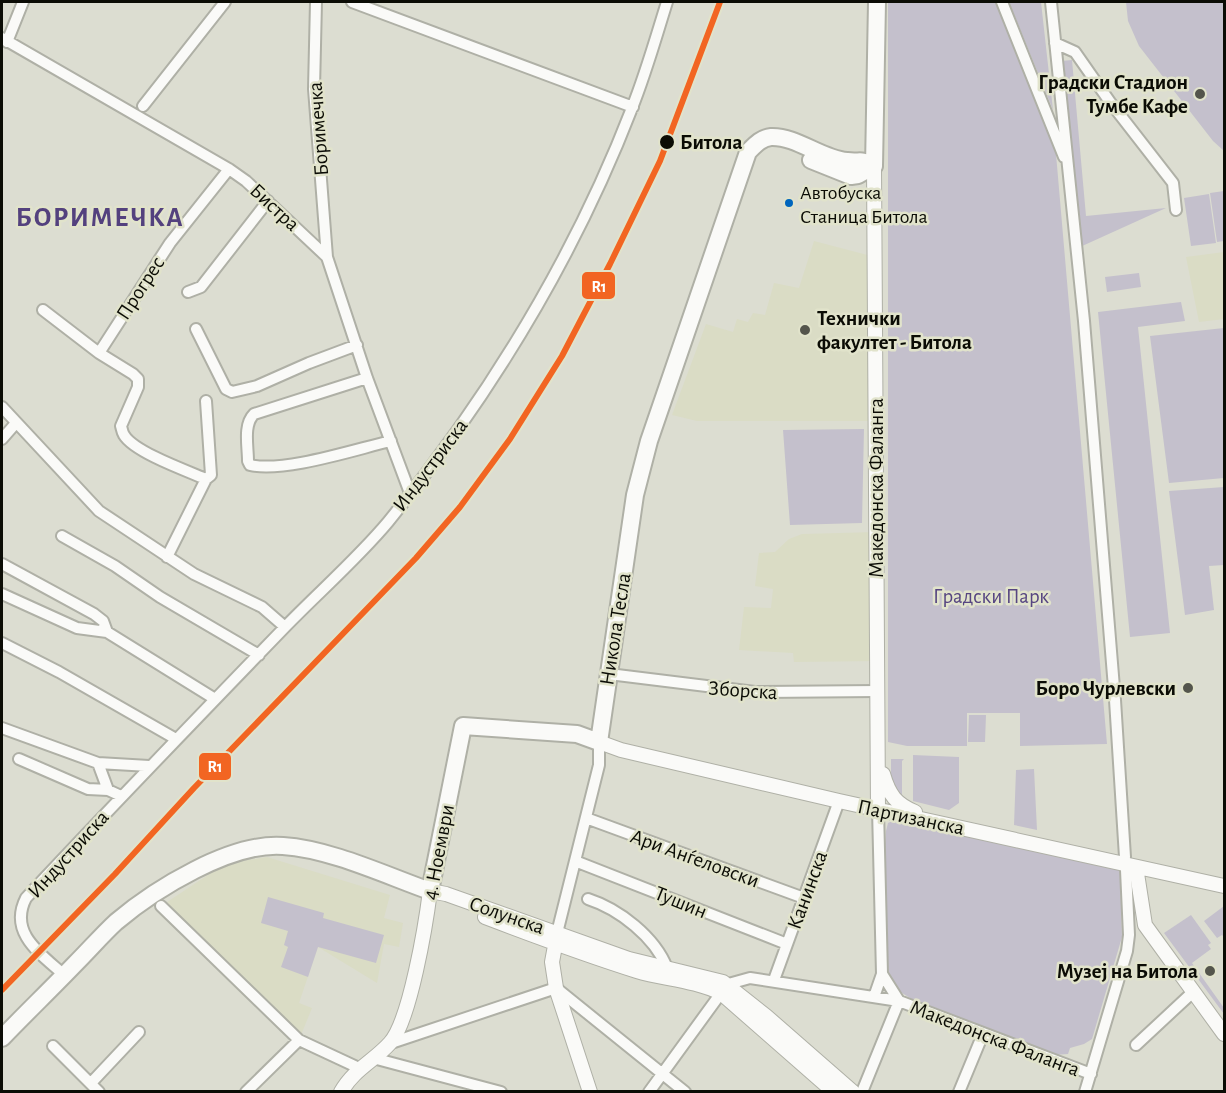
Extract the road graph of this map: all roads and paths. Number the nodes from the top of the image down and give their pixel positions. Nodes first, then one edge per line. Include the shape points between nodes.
1 (23, 2) edge
2 (225, 2) edge
3 (316, 2) edge
4 (352, 2) edge
5 (667, 2) edge
6 (877, 2) edge
7 (1002, 2) edge
8 (1051, 2) edge
9 (4, 40) edge
10 (1055, 43) junction
11 (143, 106) dead end
12 (633, 107) junction
13 (874, 166) junction
14 (229, 169) junction
15 (1068, 169) junction
16 (268, 201) junction
17 (1176, 210) dead end
18 (327, 257) junction
19 (188, 292) dead end
20 (43, 310) dead end
21 (196, 330) dead end
22 (357, 345) junction
23 (99, 353) junction
24 (367, 378) junction
25 (206, 401) dead end
26 (2, 406) edge
27 (16, 423) junction
28 (2, 439) edge
29 (391, 441) junction
30 (206, 479) junction
31 (410, 493) junction
32 (62, 536) dead end
33 (167, 557) junction
34 (2, 564) edge
35 (2, 594) edge
36 (285, 627) junction
37 (107, 632) junction
38 (2, 643) edge
39 (259, 655) junction
40 (609, 674) junction
41 (878, 691) junction
42 (215, 699) junction
43 (2, 728) edge
44 (176, 739) junction
45 (599, 742) junction
46 (19, 759) dead end
47 (879, 760) junction
48 (98, 763) junction
49 (149, 766) junction
50 (108, 790) junction
51 (121, 796) junction
52 (839, 801) junction
53 (878, 810) junction
54 (586, 818) junction
55 (942, 823) junction
56 (1125, 857) dead end
57 (575, 861) junction
58 (1131, 869) junction
59 (1224, 886) edge
60 (430, 891) junction
61 (804, 898) junction
62 (588, 899) dead end
63 (161, 906) dead end
64 (556, 938) junction
65 (787, 944) junction
66 (667, 968) junction
67 (882, 974) junction
68 (64, 975) junction
69 (774, 980) junction
70 (556, 988) junction
71 (725, 989) junction
72 (1193, 992) junction
73 (874, 997) junction
74 (899, 1001) junction
75 (139, 1032) dead end
76 (983, 1034) junction
77 (1224, 1034) edge
78 (2, 1038) edge
79 (299, 1040) junction
80 (391, 1043) junction
81 (1136, 1045) dead end
82 (52, 1046) dead end
83 (373, 1058) junction
84 (359, 1068) junction
85 (1085, 1072) junction
86 (663, 1073) junction
87 (455, 1080) junction
88 (95, 1087) edge
89 (246, 1092) edge
90 (341, 1092) edge
91 (460, 1092) edge
92 (501, 1092) edge
93 (590, 1092) edge
94 (649, 1092) edge
95 (685, 1092) edge
96 (834, 1092) edge
97 (853, 1092) edge
98 (862, 1092) edge
99 (959, 1092) edge
100 (1085, 1092) edge

1 - 9 street
2 - 11 street
3 - 18 street, Боримечка via 314,89
4 - 12 street
5 - 12 street, Индустриска
6 - 13 main road, Македонска Фаланга
7 - 15 street
8 - 10 street
9 - 14 street, Бистра
10 - 15 street
10 - 17 street via 1075,52 1173,183
12 - 31 street, Индустриска via 576,236 524,331
13 - 40 main road, Никола Тесла via 769,137 748,152 649,441 635,495
13 - 41 street, Македонска Фаланга
14 - 16 street, Бистра
14 - 23 street, Прогрес via 170,243
15 - 56 street via 1086,344
16 - 18 street, Бистра
16 - 19 street via 201,287
18 - 22 street, Бистра
20 - 23 street
21 - 22 street via 226,389 232,392 257,386
22 - 24 street, Бистра
23 - 30 street via 138,379 121,426 124,436 165,462
24 - 29 street, Бистра
24 - 29 street via 254,414 248,426 248,461 256,466 285,466
25 - 30 street via 211,475
26 - 27 street
27 - 28 street
27 - 33 street via 93,506
29 - 31 street, Бистра
30 - 33 street
31 - 36 street, Индустриска
32 - 39 street
33 - 36 street via 262,607
34 - 37 street via 94,614 103,621
35 - 37 street via 77,628
36 - 39 street, Индустриска
37 - 42 street
38 - 44 street
39 - 42 street, Индустриска
40 - 41 street, Зборска via 755,692
40 - 45 main road, Никола Тесла
41 - 47 street, Македонска Фаланга
42 - 44 street, Индустриска
43 - 48 street
44 - 49 street, Индустриска
45 - 52 street, Партизанска
45 - 54 street, Никола Тесла via 599,765
45 - 60 main road, 4. Ноември via 577,734 463,726
46 - 50 street via 88,789
47 - 53 street, Македонска Фаланга
47 - 55 street via 894,800
48 - 49 street
48 - 50 street
49 - 51 street, Индустриска
50 - 51 street
51 - 68 street, Индустриска via 26,898 20,910 26,937
52 - 53 street, Партизанска
52 - 61 street, Канинска
53 - 55 street, Партизанска
53 - 67 street, Македонска Фаланга
54 - 57 street, Никола Тесла
54 - 61 street, Ари Анѓеловски
55 - 58 street, Партизанска
57 - 64 street, Никола Тесла
57 - 65 street, Тушин
58 - 59 street, Партизанска
58 - 72 street via 1145,925
58 - 85 street via 1127,951
60 - 64 street, Солунска
60 - 68 main road via 320,852 254,846 201,866 153,895 117,922
60 - 80 street, 4. Ноември via 403,1017
61 - 65 street, Канинска
62 - 66 street via 607,905 623,917 656,948
63 - 79 street
64 - 66 street, Солунска
64 - 70 street, Никола Тесла via 552,962
64 - 71 street, Солунска via 637,971
65 - 69 street, Канинска
66 - 71 street, Солунска via 707,976
67 - 73 street, Македонска Фаланга
67 - 74 street, Македонска Фаланга
68 - 78 main road
69 - 71 street via 743,978
69 - 73 street
70 - 80 street
70 - 86 street
70 - 93 street, Никола Тесла
71 - 86 street
71 - 96 street, Солунска
71 - 97 street, Солунска
72 - 77 street
72 - 81 street
73 - 74 street, Македонска Фаланга
74 - 76 street, Македонска Фаланга
74 - 98 street
75 - 88 street
76 - 85 street, Македонска Фаланга
76 - 99 street
79 - 84 street
79 - 89 street
80 - 83 street, 4. Ноември
82 - 88 street
83 - 84 street, 4. Ноември
83 - 87 street
84 - 90 street, 4. Ноември
85 - 100 street
86 - 94 street
86 - 95 street
87 - 91 street
87 - 92 street

